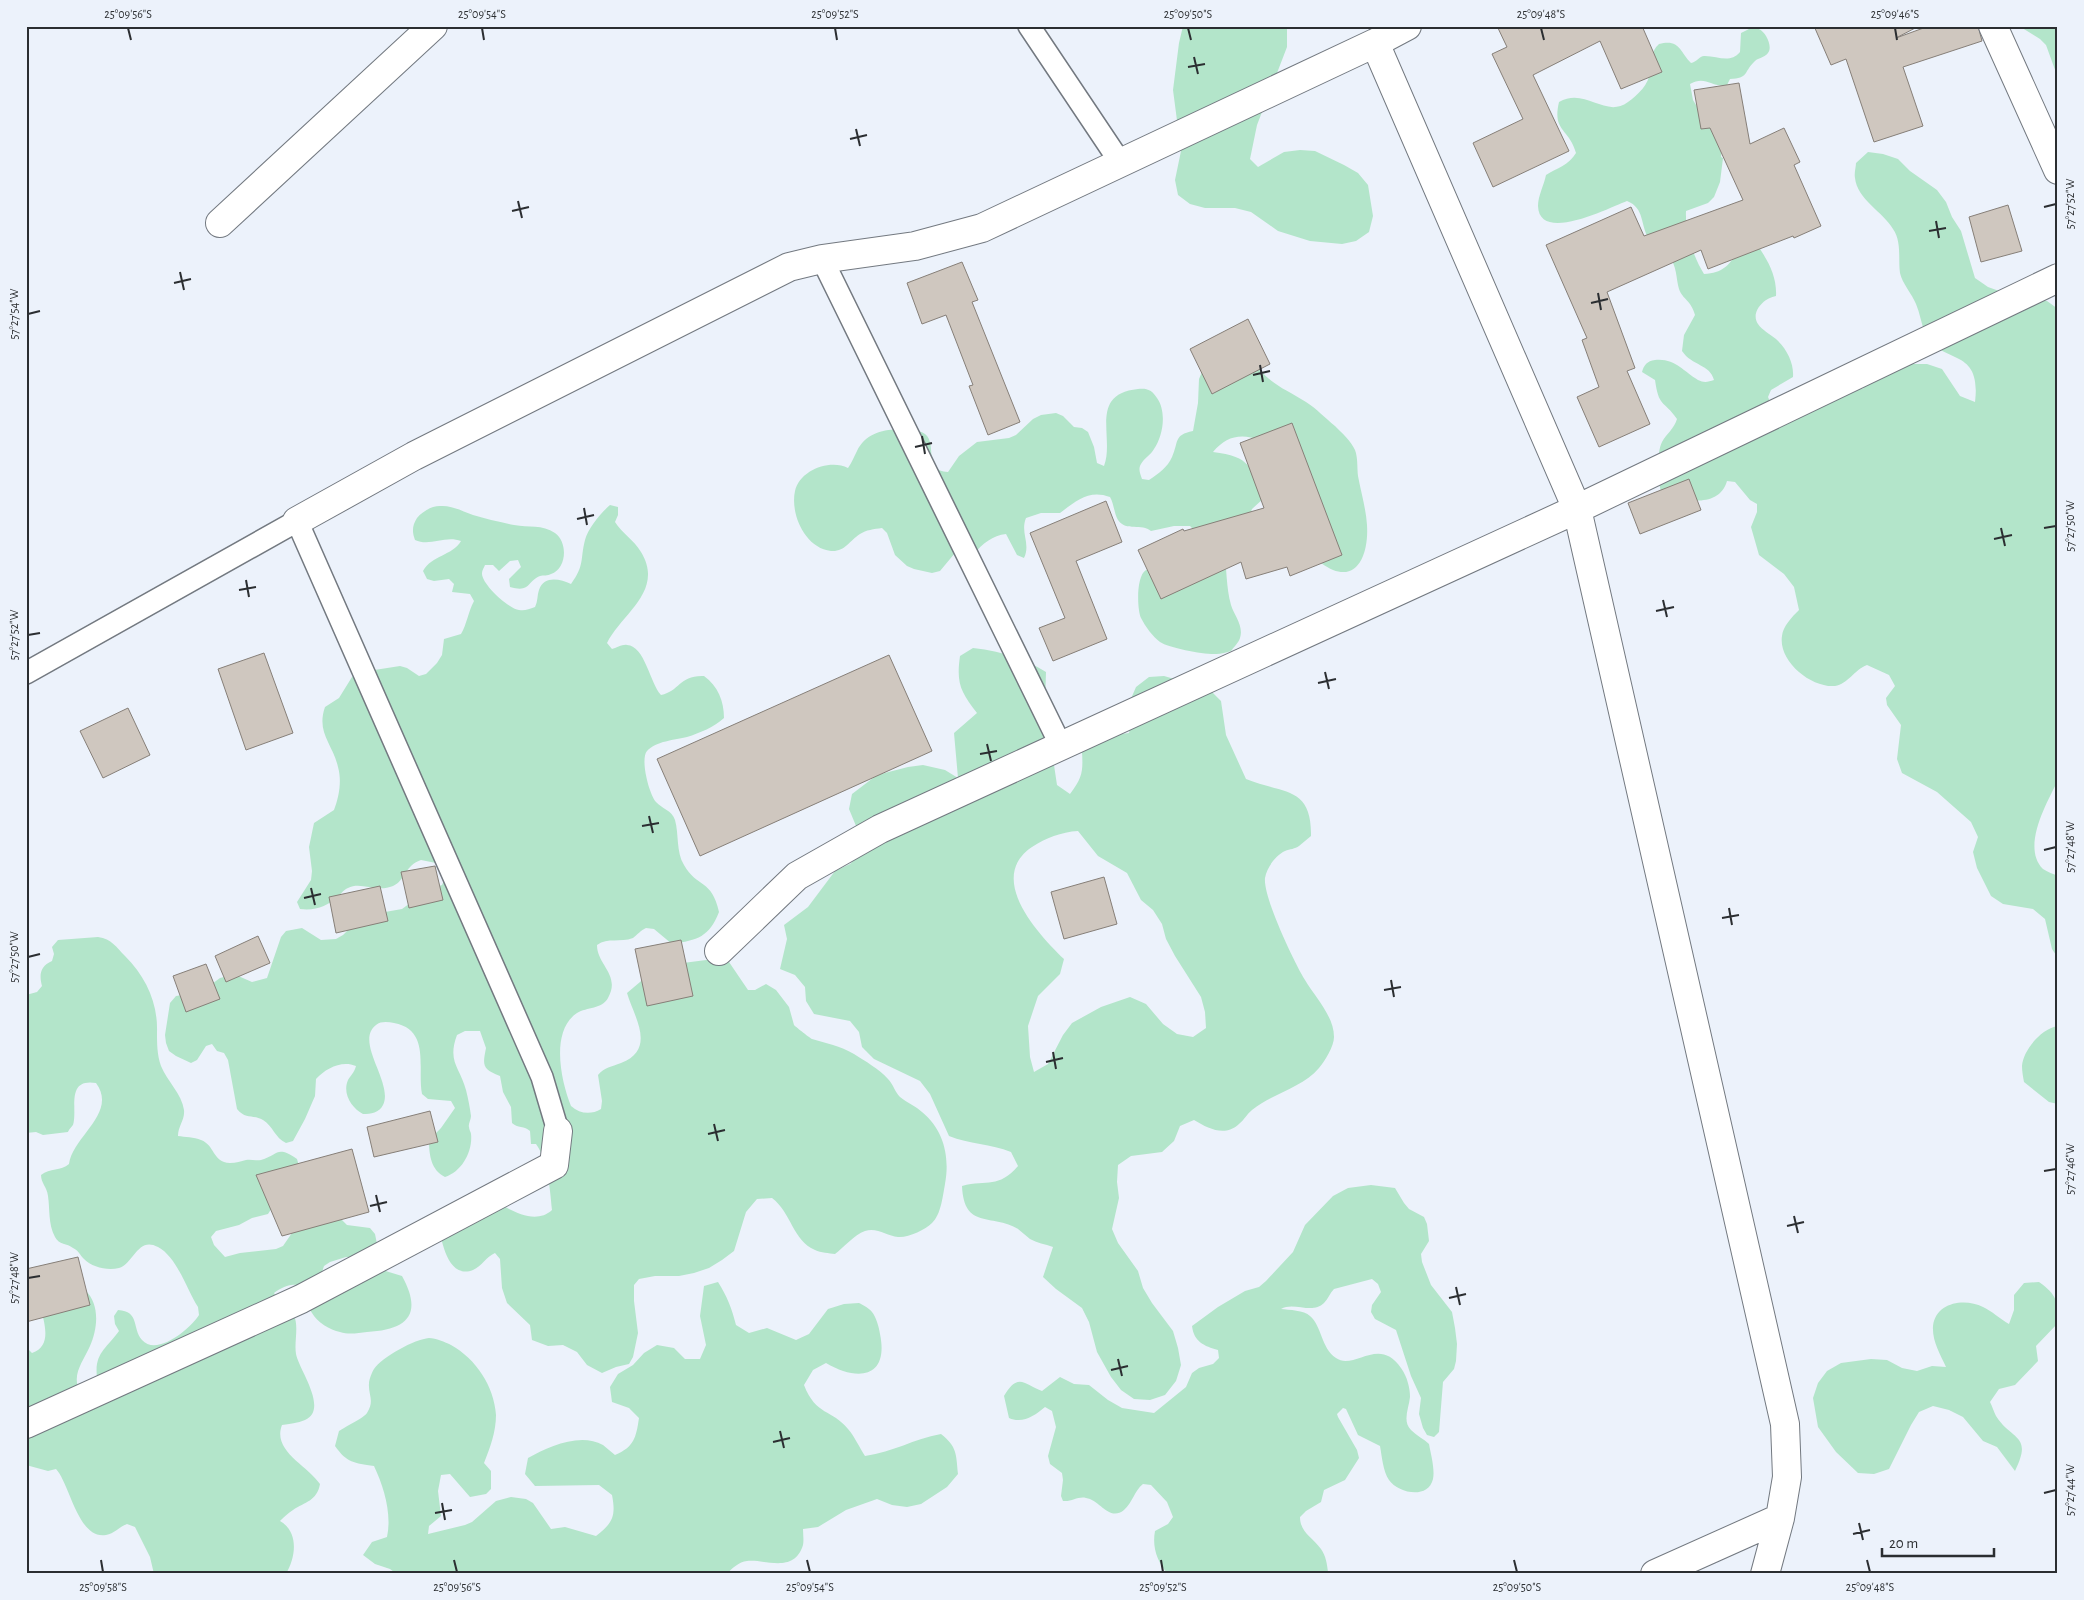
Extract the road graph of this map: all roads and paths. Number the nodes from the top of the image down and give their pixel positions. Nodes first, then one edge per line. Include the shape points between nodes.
1 (433, 26) edge
2 (1029, 26) edge
3 (1407, 26) edge
4 (1993, 26) edge
5 (1375, 43) junction
6 (1120, 162) junction
7 (2058, 170) edge
8 (220, 223) dead end
9 (822, 259) junction
10 (2058, 278) edge
11 (1577, 509) junction
12 (297, 521) junction
13 (26, 673) edge
14 (1061, 746) junction
15 (719, 951) dead end
16 (558, 1131) joint
17 (26, 1424) edge
18 (1780, 1518) junction
19 (1655, 1574) edge
20 (1765, 1574) edge

1 - 8 street
2 - 6 lane
3 - 5 street
4 - 7 street
5 - 6 street
5 - 11 street
6 - 9 street via 982,228 915,246
9 - 12 street via 789,267 414,456
9 - 14 lane
10 - 11 street
11 - 14 street
11 - 18 street via 1784,1424 1787,1477
12 - 13 lane
12 - 16 lane via 542,1077
14 - 15 street via 880,829 797,876
16 - 17 street via 554,1165 302,1299
18 - 19 street
18 - 20 street

